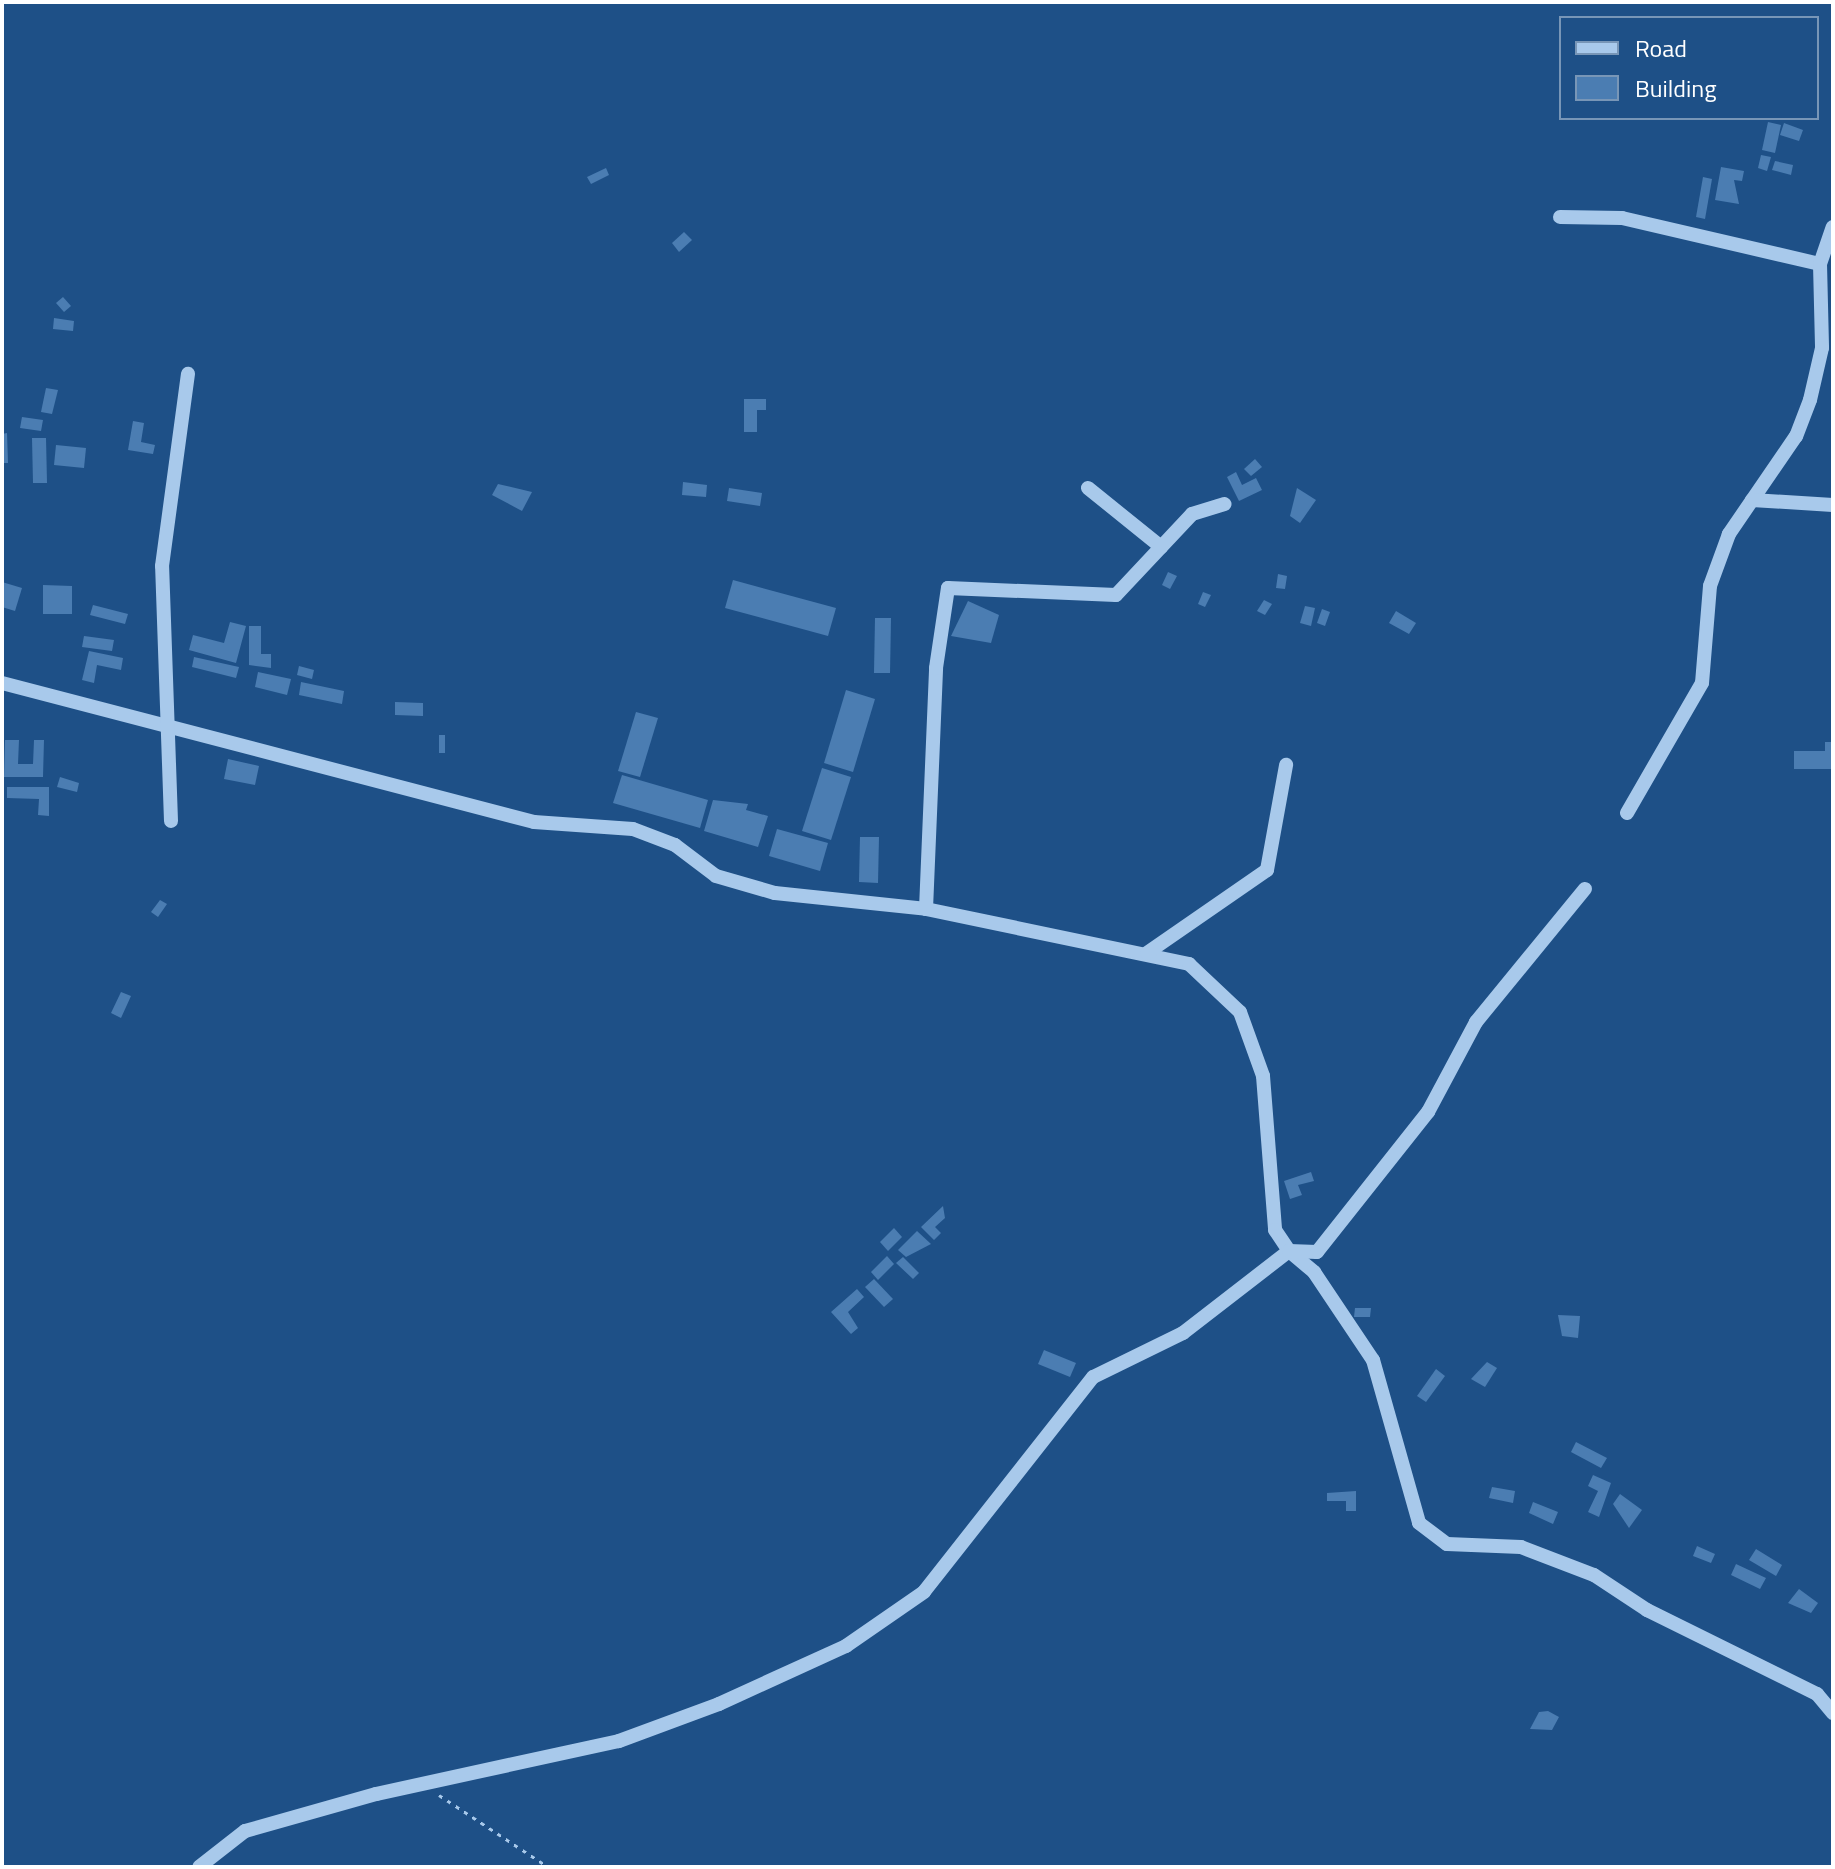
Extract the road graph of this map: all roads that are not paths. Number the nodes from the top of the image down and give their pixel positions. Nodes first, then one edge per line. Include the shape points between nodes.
1 (1560, 217) dead end
2 (1833, 227) edge
3 (1820, 264) junction
4 (188, 374) dead end
5 (1088, 488) dead end
6 (1752, 500) junction
7 (1225, 504) dead end
8 (1833, 505) edge
9 (1161, 547) junction
10 (2, 683) edge
11 (163, 722) junction
12 (1286, 765) dead end
13 (1627, 813) dead end
14 (171, 821) dead end
15 (1585, 889) dead end
16 (926, 909) junction
17 (1147, 953) junction
18 (1289, 1251) junction
19 (1833, 1713) edge
20 (199, 1867) edge

1 - 3 street via 1622,218
2 - 3 street
3 - 6 street via 1822,348 1810,400 1796,436
4 - 11 street via 162,566
5 - 9 street
6 - 8 street
6 - 13 street via 1729,534 1710,586 1709,655 1694,703
7 - 9 street via 1192,514
9 - 16 street via 1116,595 948,588 936,668
10 - 11 street
11 - 14 street
11 - 16 street via 534,822 633,829 675,845 716,876 775,893
12 - 17 street via 1267,870
15 - 18 street via 1476,1022 1428,1112 1317,1252
16 - 17 street
17 - 18 street via 1189,964 1240,1012 1263,1076 1275,1230
18 - 19 street via 1314,1272 1373,1360 1419,1523 1447,1544 1521,1547 1594,1575 1647,1610 1817,1694
18 - 20 street via 1183,1333 1100,1371 924,1592 846,1646 619,1741 423,1783 245,1831

